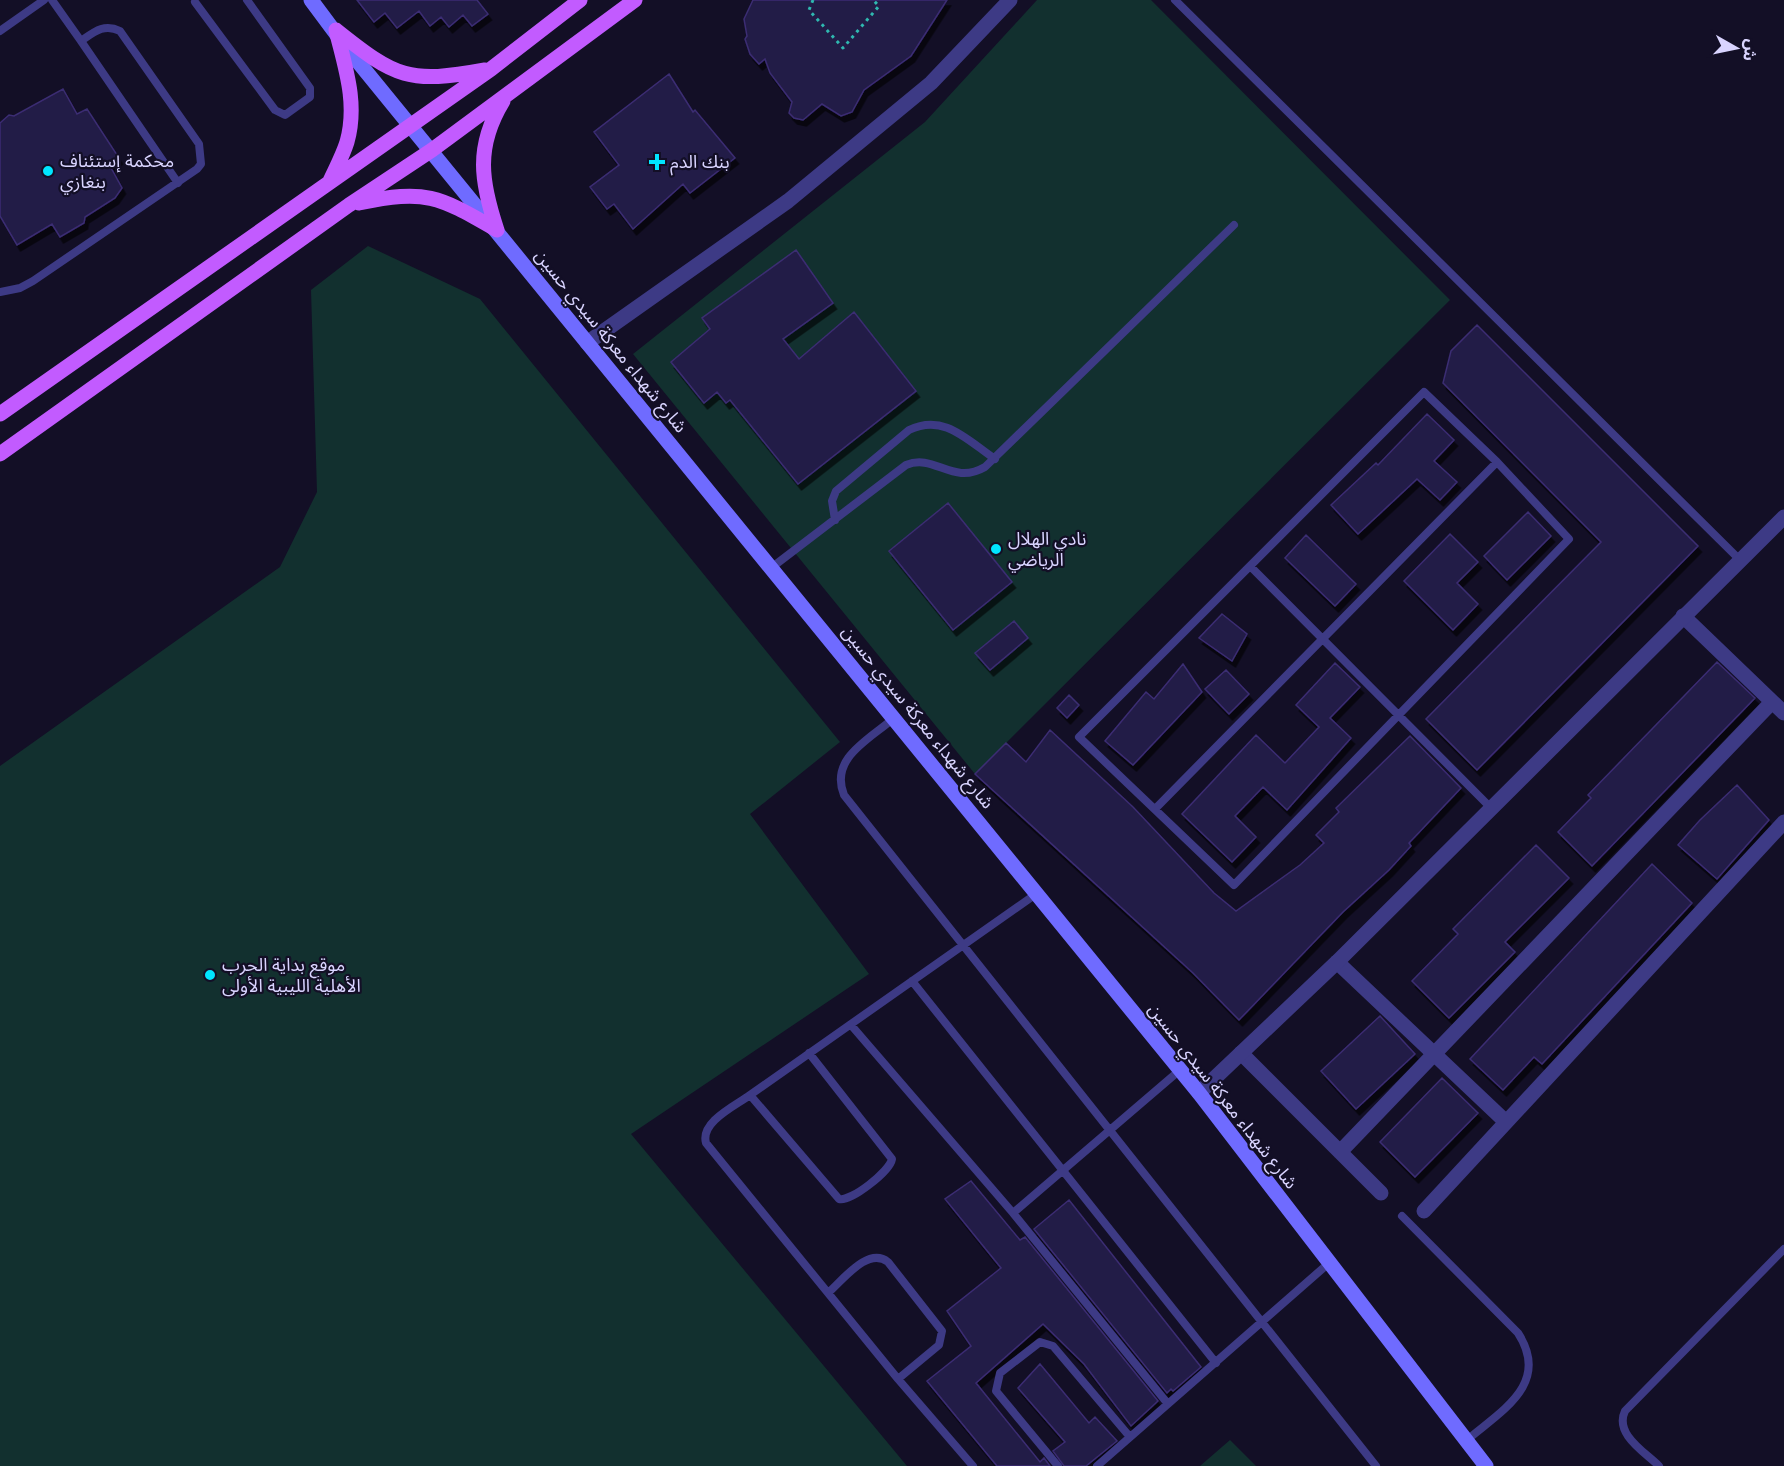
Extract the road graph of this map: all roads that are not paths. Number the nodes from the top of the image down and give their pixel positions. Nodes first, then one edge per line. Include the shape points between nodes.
1 (44, 0) edge
2 (52, 0) edge
3 (247, 0) edge
4 (311, 0) edge
5 (580, 0) edge
6 (635, 0) edge
7 (1010, 0) edge
8 (1175, 0) edge
9 (196, 1) edge
10 (336, 30) junction
11 (0, 31) edge
12 (81, 41) junction
13 (491, 69) junction
14 (508, 93) junction
15 (411, 123) junction
16 (432, 150) junction
17 (330, 181) junction
18 (178, 183) junction
19 (349, 205) junction
20 (1234, 225) dead end
21 (497, 230) junction
22 (0, 291) edge
23 (586, 343) junction
24 (0, 414) edge
25 (0, 454) edge
26 (995, 459) junction
27 (1497, 462) junction
28 (1784, 517) edge
29 (835, 520) junction
30 (1739, 559) junction
31 (1250, 566) junction
32 (771, 568) junction
33 (1683, 616) junction
34 (1322, 639) junction
35 (1773, 702) junction
36 (1784, 713) edge
37 (1398, 716) junction
38 (894, 718) junction
39 (1155, 809) junction
40 (1492, 809) junction
41 (1784, 822) edge
42 (1036, 894) junction
43 (964, 944) junction
44 (1337, 962) junction
45 (912, 981) junction
46 (851, 1025) junction
47 (809, 1053) junction
48 (1241, 1053) junction
49 (1435, 1054) junction
50 (1180, 1070) junction
51 (1199, 1093) junction
52 (750, 1095) junction
53 (1506, 1122) junction
54 (1110, 1130) junction
55 (1340, 1152) junction
56 (1062, 1171) junction
57 (1381, 1193) dead end
58 (1424, 1210) dead end
59 (1013, 1213) junction
60 (1402, 1216) dead end
61 (1784, 1249) edge
62 (1329, 1263) junction
63 (828, 1293) junction
64 (1262, 1322) junction
65 (1216, 1363) junction
66 (898, 1379) junction
67 (1168, 1404) junction
68 (1130, 1437) junction
69 (1467, 1440) junction
70 (973, 1466) edge
71 (1058, 1466) edge
72 (1097, 1466) edge
73 (1376, 1466) edge
74 (1486, 1466) edge
75 (1659, 1466) edge

1 - 11 lane
2 - 12 lane
3 - 9 lane via 310,88 310,97 285,115 275,110
4 - 10 main road, شارع شهداء معركة سيدي حسين
5 - 13 main road
6 - 14 main road
7 - 23 street via 930,83 788,201
8 - 30 lane
10 - 13 main road via 378,64 397,72 441,78
10 - 15 main road, شارع شهداء معركة سيدي حسين
10 - 17 main road via 347,70 352,116 347,142
12 - 18 lane
12 - 18 lane via 99,29 111,26 120,30 199,144 201,164
13 - 15 main road
14 - 16 main road
14 - 21 main road via 492,119 482,167 485,193
15 - 16 main road, شارع شهداء معركة سيدي حسين
15 - 17 main road
16 - 19 main road
16 - 21 main road, شارع شهداء معركة سيدي حسين
17 - 24 main road
18 - 22 lane via 33,281
19 - 21 main road via 423,195 454,205
19 - 25 main road
20 - 26 lane
21 - 23 main road, شارع شهداء معركة سيدي حسين
23 - 32 main road, شارع شهداء معركة سيدي حسين
26 - 29 lane via 977,471 961,475 914,462
26 - 29 lane via 945,426 921,424 836,490 832,501
27 - 31 lane via 1424,392
27 - 34 lane
27 - 37 lane via 1569,539
28 - 30 street
29 - 32 lane
30 - 33 street
31 - 34 lane
31 - 39 lane via 1079,737
32 - 38 main road, شارع شهداء معركة سيدي حسين
33 - 35 street
33 - 40 street
34 - 37 lane
34 - 39 lane
35 - 36 street
35 - 49 street
37 - 39 lane via 1234,885
37 - 40 lane
38 - 42 main road, شارع شهداء معركة سيدي حسين
38 - 43 lane via 846,757 839,774 840,786
40 - 44 street
41 - 53 street
42 - 43 lane
42 - 50 main road, شارع شهداء معركة سيدي حسين
43 - 45 lane
43 - 54 lane
44 - 48 street
44 - 49 street
45 - 46 lane
45 - 56 lane
46 - 47 lane
46 - 59 lane
47 - 52 lane
47 - 52 lane via 892,1159 889,1168 850,1198 839,1199
48 - 51 street
48 - 55 street
49 - 53 street
49 - 55 street
50 - 51 main road, شارع شهداء معركة سيدي حسين
50 - 54 lane
51 - 62 main road, شارع شهداء معركة سيدي حسين
52 - 63 lane via 708,1125 706,1143
53 - 58 street
54 - 56 lane
54 - 64 lane
55 - 57 street
56 - 59 lane
56 - 65 lane
59 - 67 lane
60 - 69 lane via 1518,1333 1528,1353 1529,1374 1520,1394
61 - 75 lane via 1625,1411 1624,1432
62 - 64 lane
62 - 69 main road, شارع شهداء معركة سيدي حسين
63 - 66 lane
63 - 66 lane via 870,1258 885,1259 940,1325 943,1336 939,1345
64 - 65 lane
64 - 73 lane
65 - 67 lane
66 - 70 lane
67 - 68 lane
68 - 71 lane via 1053,1346 1040,1342 1000,1373 996,1391
68 - 72 lane
69 - 74 main road, شارع شهداء معركة سيدي حسين

